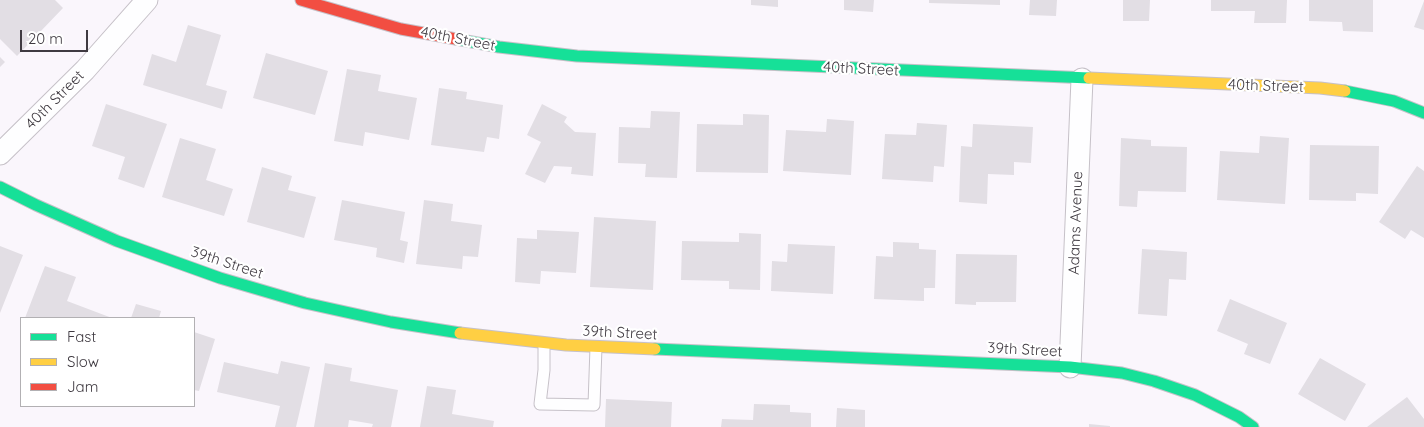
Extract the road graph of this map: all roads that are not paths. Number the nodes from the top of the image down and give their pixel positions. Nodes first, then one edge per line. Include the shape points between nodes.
1 (147, 0) edge
2 (301, 0) edge
3 (1082, 78) junction
4 (1424, 113) edge
5 (0, 154) edge
6 (0, 187) edge
7 (544, 343) junction
8 (596, 346) junction
9 (1070, 367) junction
10 (1253, 427) edge

1 - 5 street, 40th Street via 85,70
2 - 3 street, 40th Street via 401,29 498,47 577,56
3 - 4 street, 40th Street via 1320,88 1394,101
3 - 9 street, Adams Avenue
6 - 7 street, 39th Street via 117,241 220,278 286,297 391,322
7 - 8 street, 39th Street
7 - 8 lane via 540,404 594,405
8 - 9 street, 39th Street
9 - 10 street, 39th Street via 1122,373 1154,381 1195,395

